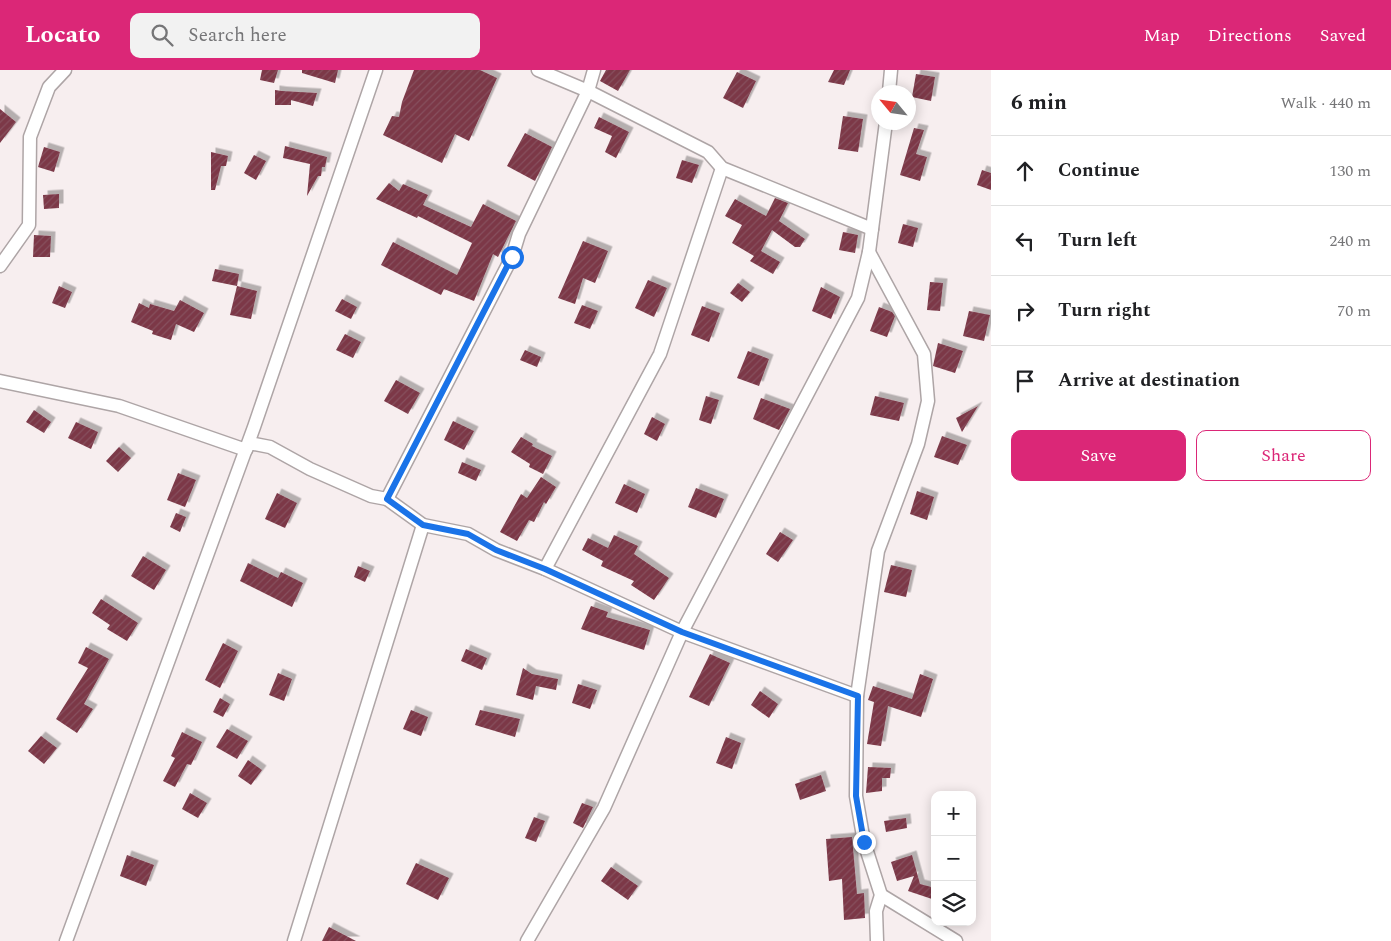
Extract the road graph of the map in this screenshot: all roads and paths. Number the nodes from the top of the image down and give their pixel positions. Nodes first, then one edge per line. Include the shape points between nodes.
1 (65, 70) edge
2 (376, 70) edge
3 (538, 70) edge
4 (594, 70) edge
5 (891, 70) edge
6 (890, 85) edge
7 (588, 91) junction
8 (885, 130) edge
9 (722, 168) junction
10 (872, 229) junction
11 (870, 252) junction
12 (0, 266) edge
13 (0, 381) edge
14 (246, 450) junction
15 (387, 499) junction
16 (423, 525) junction
17 (545, 569) junction
18 (682, 632) junction
19 (858, 696) junction
20 (881, 895) junction
21 (66, 941) edge
22 (294, 941) edge
23 (527, 941) edge
24 (877, 941) edge
25 (956, 941) edge

1 - 12 street via 49,86 30,137 29,225
2 - 14 street
3 - 7 street
4 - 7 street
5 - 6 street
7 - 9 street via 708,152
7 - 15 street via 519,234 512,257
8 - 10 street
9 - 10 street
9 - 17 street via 660,354
10 - 11 street
11 - 18 street via 858,298
11 - 19 street via 924,354 928,401 918,444 878,551
13 - 14 street via 119,406
14 - 15 street via 249,443 270,448 310,470 371,496
14 - 21 street
15 - 16 street
16 - 17 street via 468,534 496,550
16 - 22 street
17 - 18 street
18 - 19 street
18 - 23 street via 604,808
19 - 20 street via 856,796 864,842
20 - 24 street via 876,911
20 - 25 street

